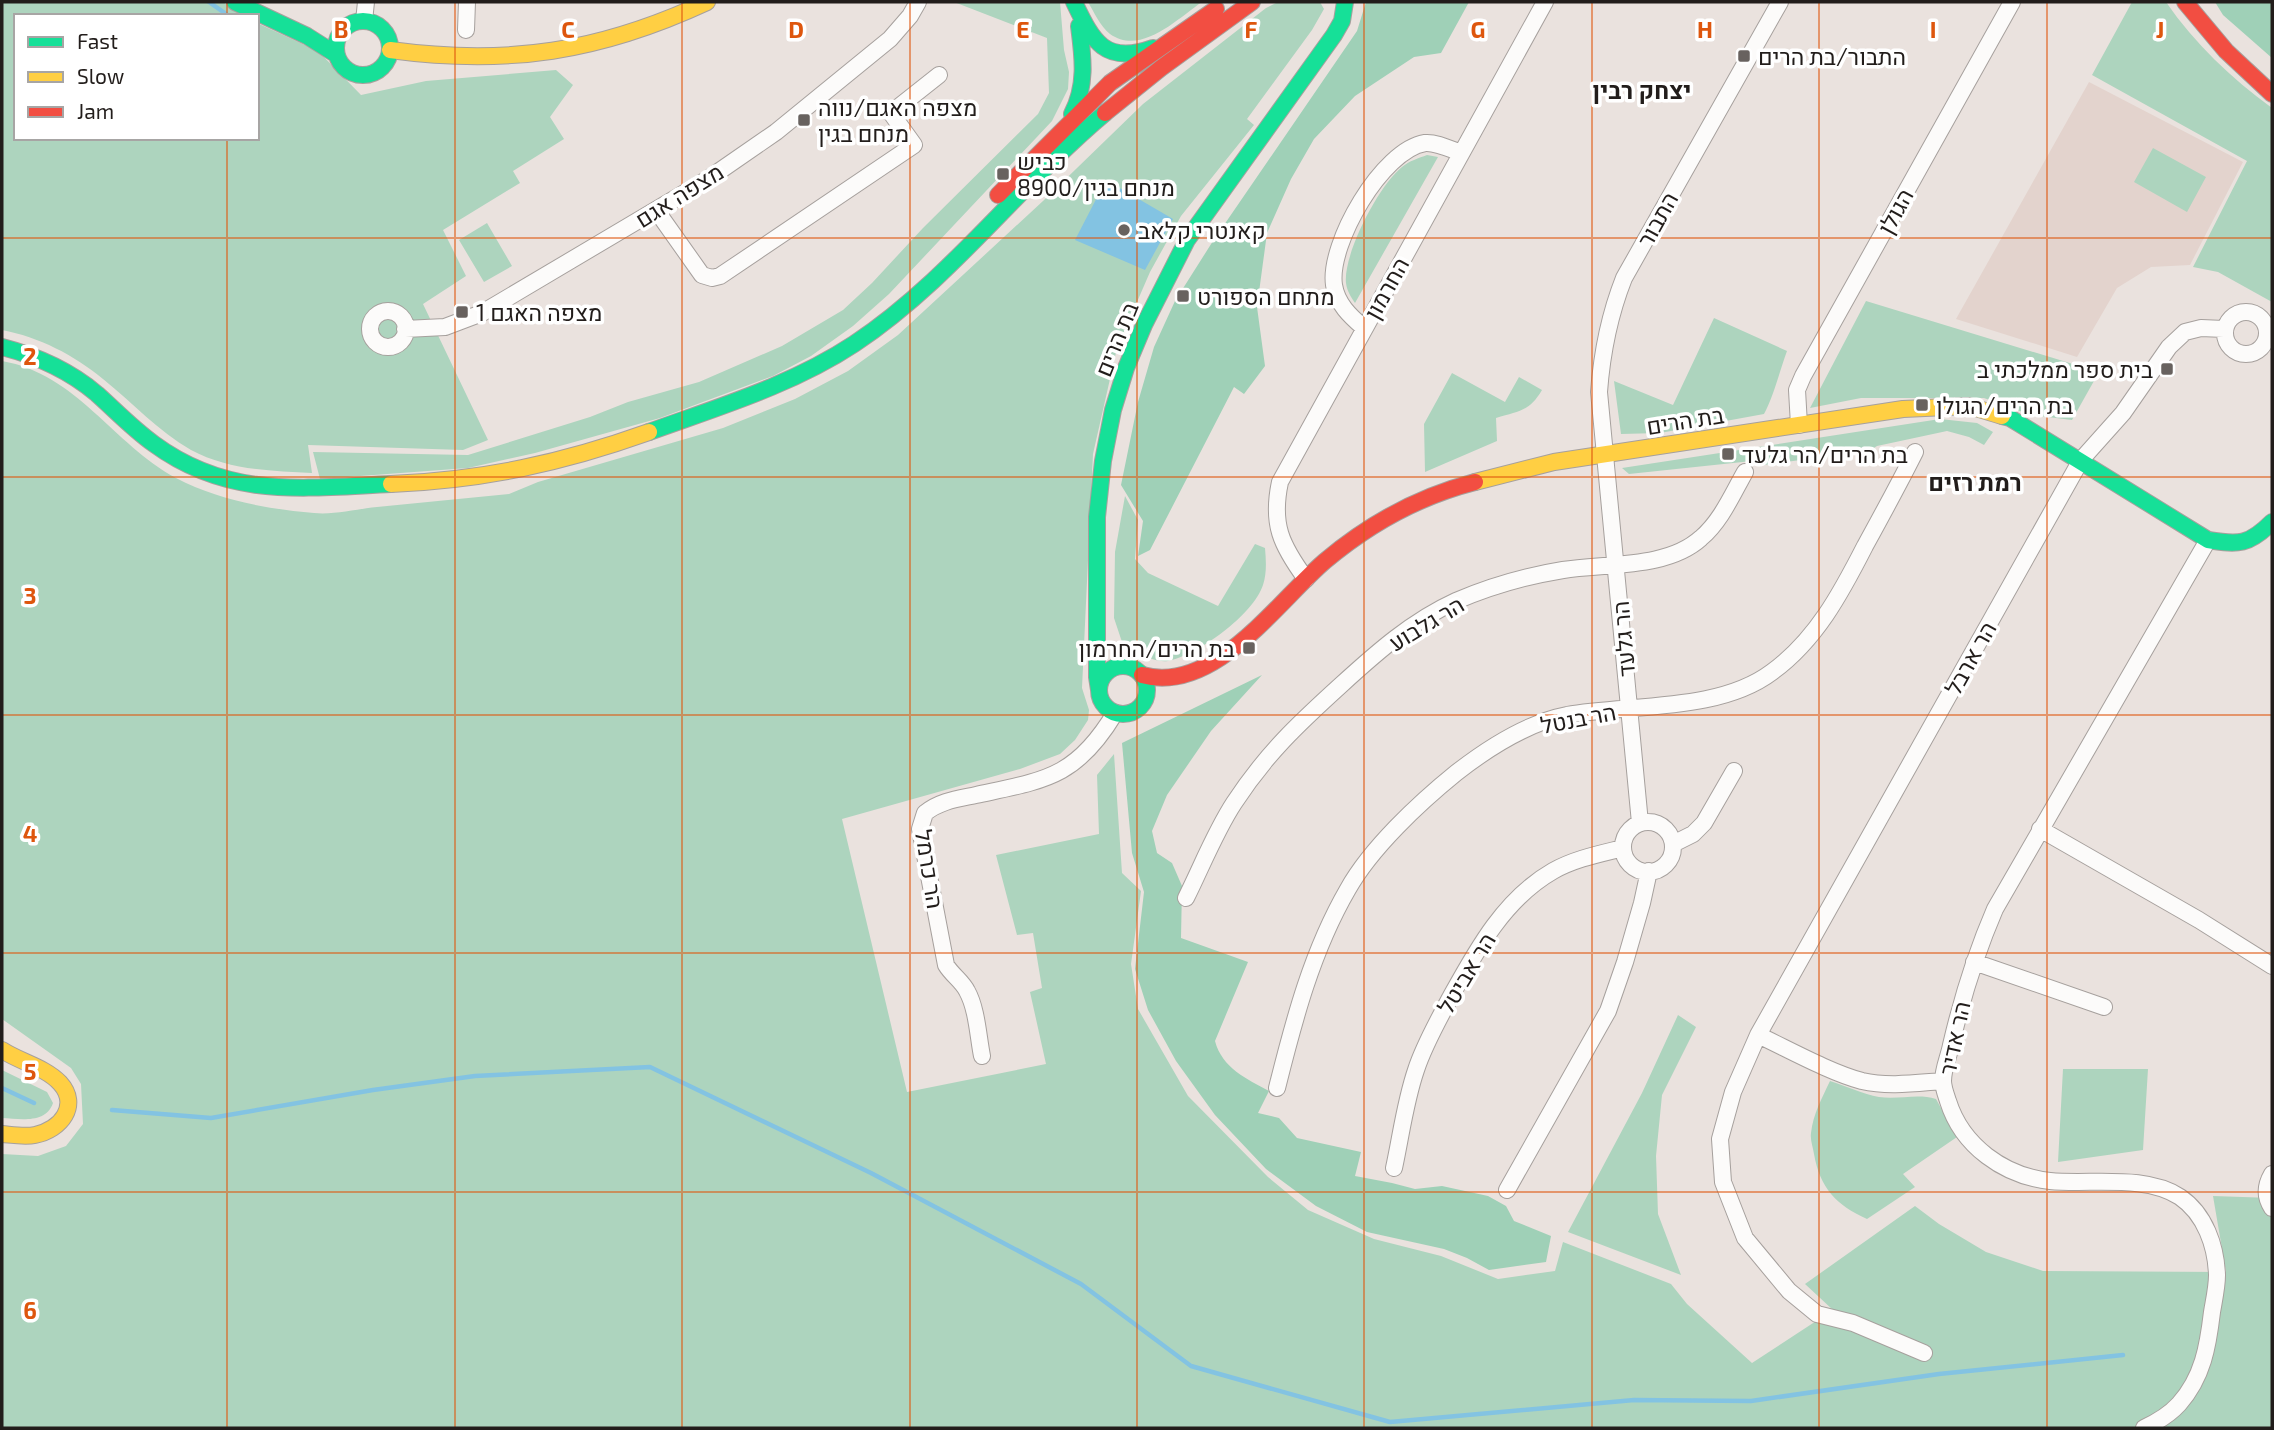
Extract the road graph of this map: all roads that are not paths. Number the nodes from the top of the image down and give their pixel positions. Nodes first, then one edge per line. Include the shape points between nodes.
1 (235, 2) edge
2 (258, 2) edge
3 (366, 2) edge
4 (467, 2) edge
5 (707, 2) edge
6 (918, 2) edge
7 (1074, 2) edge
8 (1226, 2) edge
9 (1252, 2) edge
10 (1545, 2) edge
11 (1780, 2) edge
12 (2012, 2) edge
13 (2185, 2) edge
14 (1343, 6) edge
15 (365, 21) junction
16 (1079, 26) junction
17 (332, 27) junction
18 (466, 30) dead end
19 (1169, 41) junction
20 (390, 50) junction
21 (337, 55) junction
22 (939, 75) dead end
23 (1110, 83) junction
24 (2272, 94) edge
25 (1124, 96) junction
26 (1046, 145) junction
27 (1461, 153) junction
28 (656, 210) junction
29 (1364, 328) junction
30 (405, 329) dead end
31 (2224, 329) junction
32 (2270, 332) edge
33 (2, 347) edge
34 (806, 372) junction
35 (1799, 425) junction
36 (1915, 452) dead end
37 (1606, 455) junction
38 (2081, 460) junction
39 (1745, 472) dead end
40 (2272, 522) edge
41 (2208, 540) junction
42 (1617, 564) junction
43 (1306, 579) junction
44 (1098, 622) junction
45 (1136, 671) junction
46 (1196, 671) junction
47 (1099, 690) junction
48 (1144, 703) junction
49 (1630, 708) junction
50 (1115, 713) junction
51 (1734, 771) dead end
52 (1640, 823) junction
53 (2040, 829) junction
54 (1673, 844) junction
55 (1623, 848) junction
56 (1649, 871) junction
57 (1186, 898) dead end
58 (1973, 962) junction
59 (2272, 966) edge
60 (2104, 1007) dead end
61 (1758, 1035) junction
62 (2, 1050) edge
63 (982, 1056) dead end
64 (1943, 1081) junction
65 (1277, 1088) dead end
66 (2, 1134) edge
67 (1394, 1168) dead end
68 (2272, 1174) edge
69 (1507, 1190) dead end
70 (2272, 1208) edge
71 (1924, 1353) dead end
72 (2144, 1428) edge

1 - 21 street
2 - 17 street
3 - 15 street
4 - 18 street
5 - 20 street via 630,34 564,50 479,58
6 - 28 street, מצפה אגם via 890,39 776,132
7 - 16 street
7 - 19 street via 1090,36 1108,51 1131,55
8 - 19 street
9 - 25 street
10 - 27 street, החרמון
11 - 37 street, התבור via 1641,248 1611,311 1599,392
12 - 35 street, הגולן via 1803,376 1797,390
13 - 24 street via 2219,44
14 - 44 street, בת הרים via 1334,35 1187,240 1126,368 1113,410 1097,517
15 - 17 street
15 - 20 street via 379,26
16 - 23 street
16 - 26 street via 1085,69 1081,97
17 - 21 street
19 - 23 street
20 - 21 street via 378,71 364,75 346,70
22 - 28 street via 891,113 914,145 720,276 702,275
23 - 25 street
23 - 26 street
25 - 34 street via 917,295 853,345
26 - 34 street via 881,316
27 - 29 street, החרמון
27 - 29 street via 1426,143 1411,148 1377,177 1360,202 1338,256 1334,283 1345,311
28 - 30 street, מצפה אגם via 482,313 445,327
29 - 43 street, החרמון via 1280,482 1275,518 1289,557
31 - 32 street via 2232,316 2250,312 2262,319
31 - 32 street via 2229,347 2247,355 2264,345
31 - 38 street, הר ארבל via 2185,332
33 - 34 street via 37,357 69,374 185,465 269,487 365,486 507,473 640,435
35 - 37 street, בת הרים
35 - 38 street, בת הרים via 1903,409 1969,406 2010,418
36 - 49 street, הר בנטל via 1841,591 1793,655 1772,673 1727,695
37 - 42 street, הר גלעד
37 - 43 street, בת הרים via 1496,475 1420,500 1383,519
38 - 41 street, בת הרים
38 - 61 street, הר ארבל
39 - 42 street, הר גלבוע via 1724,509 1685,550
40 - 41 street via 2252,540 2237,545
41 - 53 street, הר אדיר
42 - 49 street, הר גלעד
42 - 57 street, הר גלבוע via 1538,575 1484,590 1397,636 1266,758 1232,806
43 - 46 street, בת הרים via 1233,649
44 - 45 street, בת הרים via 1107,649
44 - 47 street, בת הרים
45 - 46 street, בת הרים via 1166,679
45 - 47 street via 1115,667 1103,677
45 - 48 street via 1148,688
46 - 48 street, בת הרים
47 - 50 street via 1104,706
48 - 50 street via 1132,713
49 - 52 street, הר גלעד
49 - 65 street, הר בנטל via 1563,716 1496,744 1444,783 1368,860 1332,919 1302,995
50 - 63 street, הר כרמל via 1095,743 1066,769 940,803 925,813 920,829 946,965 970,997
51 - 54 street via 1704,822
52 - 54 street via 1657,823
52 - 55 street via 1627,833
53 - 58 street, הר אדיר via 1995,909
53 - 59 street
54 - 56 street via 1665,864
55 - 56 street via 1629,863
55 - 67 street, הר אביטל via 1552,872 1496,922 1444,1009 1416,1069
56 - 69 street via 1608,1010
58 - 60 street
58 - 64 street, הר אדיר
61 - 64 street via 1862,1081
61 - 71 street, הר ארבל via 1733,1092 1720,1139 1723,1182 1745,1238 1789,1291 1817,1314 1853,1323
62 - 66 street via 57,1080 70,1099 63,1121 53,1129 36,1135
64 - 72 street, הר אדיר via 1960,1129 2004,1167 2049,1181 2163,1188 2195,1209 2214,1250 2217,1277 2210,1340 2190,1389 2163,1419
68 - 70 street via 2266,1189

